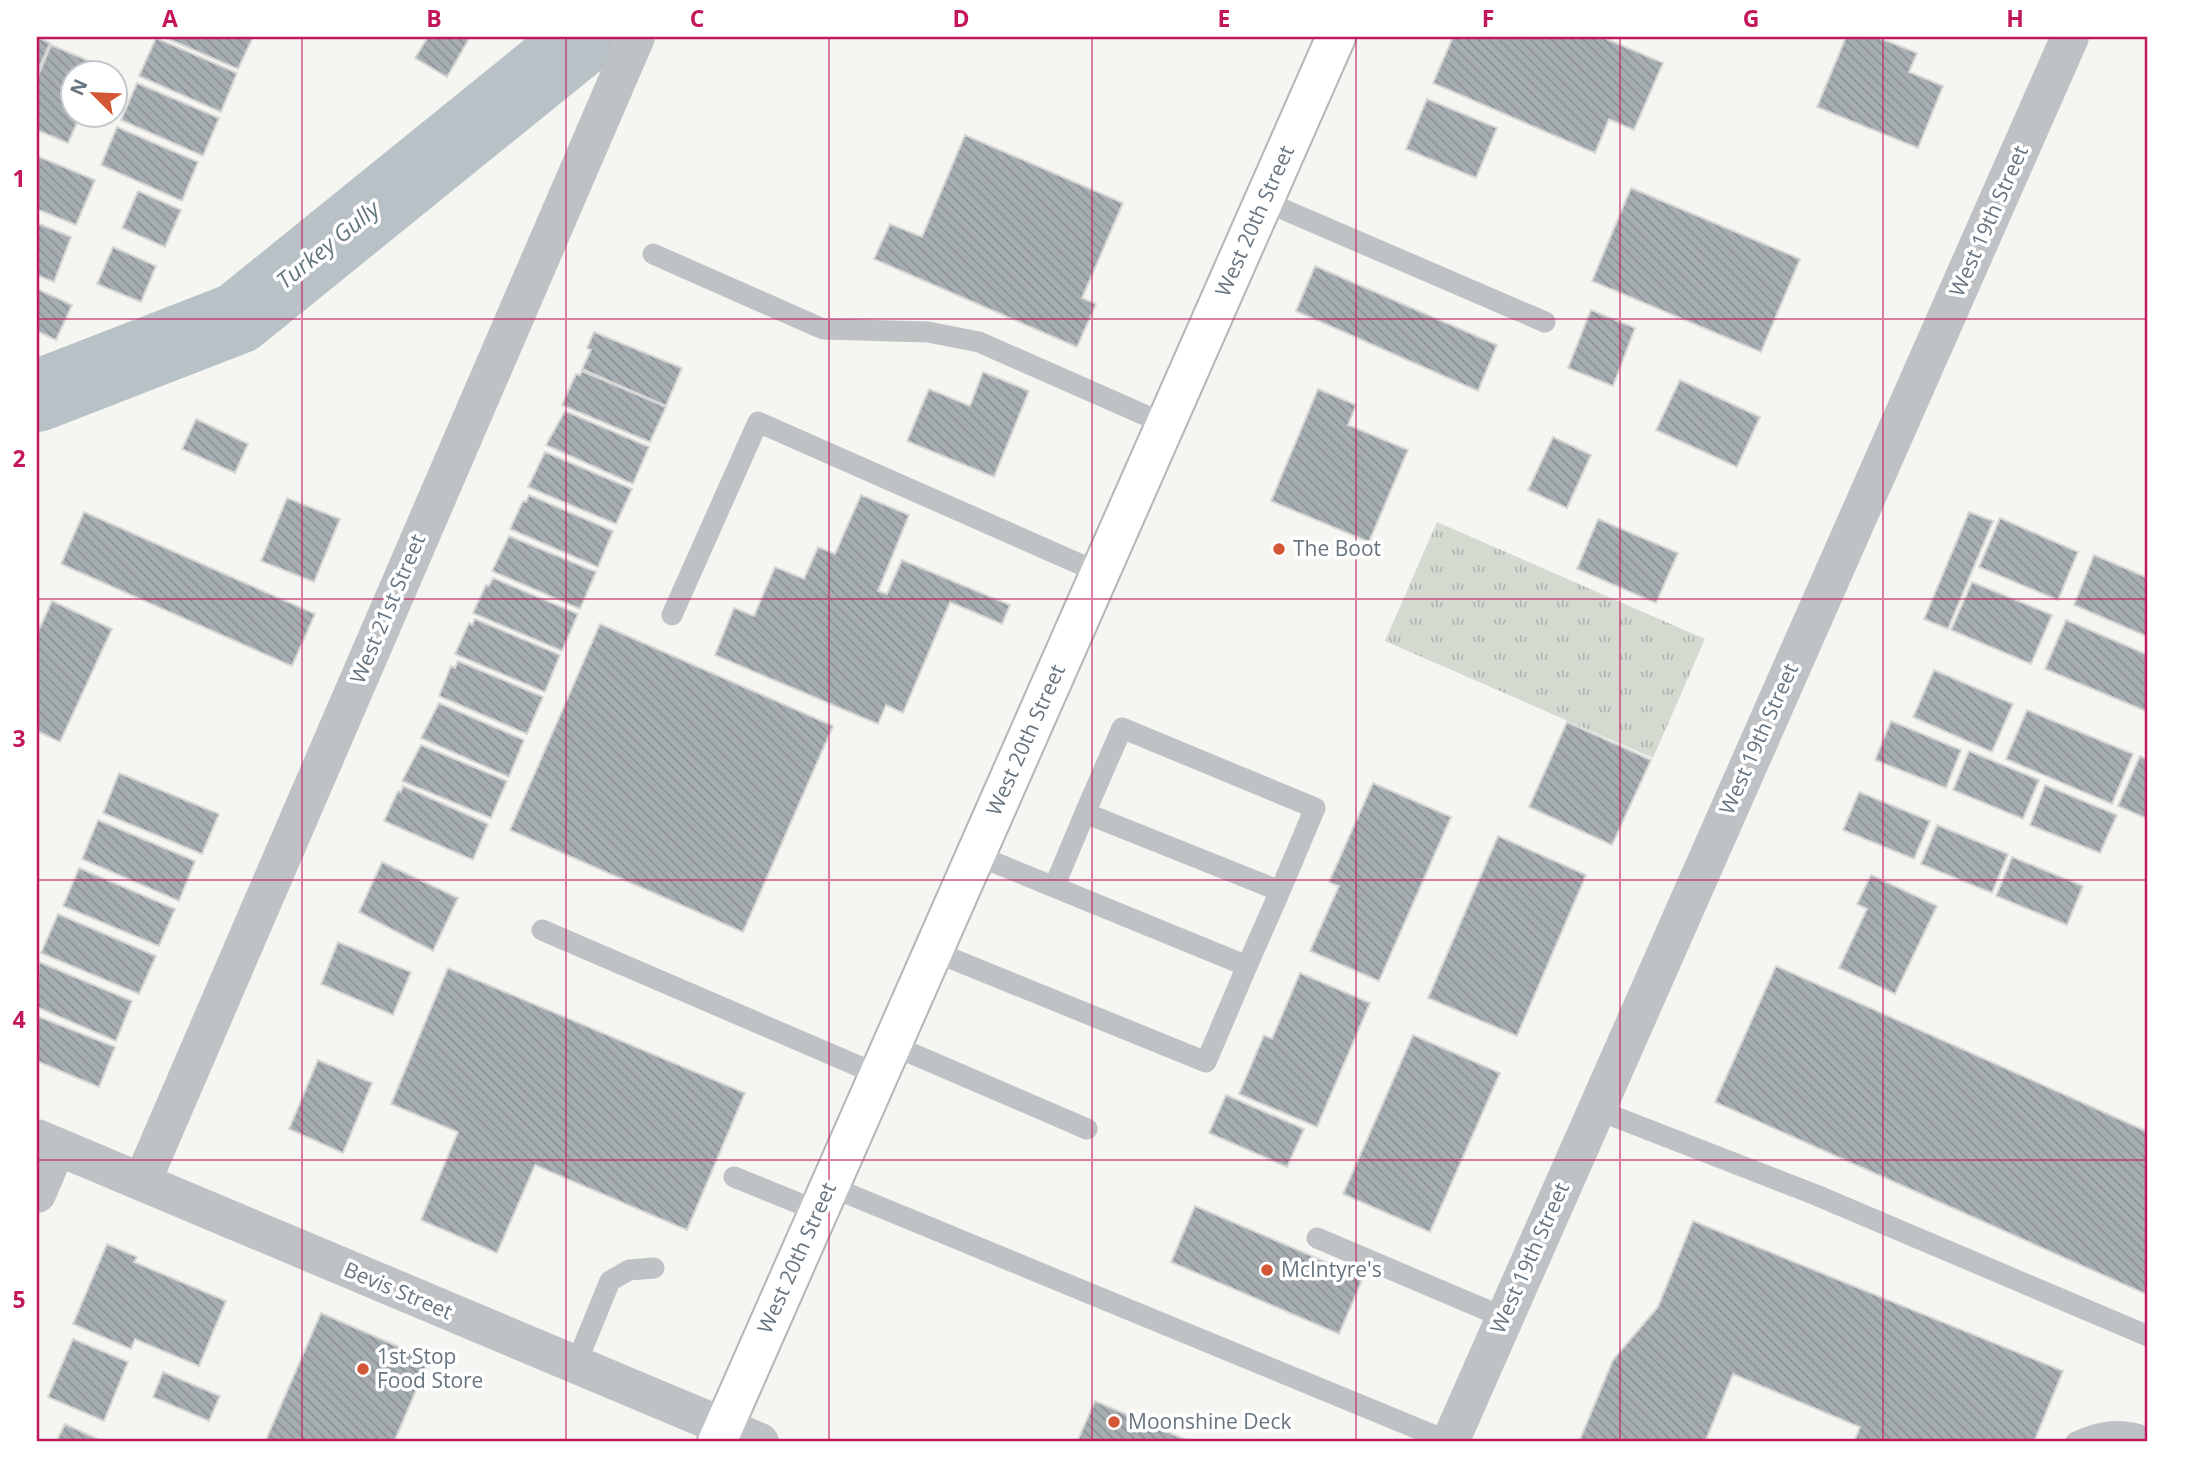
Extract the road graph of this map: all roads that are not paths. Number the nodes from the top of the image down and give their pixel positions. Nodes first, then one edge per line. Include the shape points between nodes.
1 (636, 37) edge
2 (1336, 37) edge
3 (2070, 37) edge
4 (1264, 201) junction
5 (653, 254) dead end
6 (1545, 322) dead end
7 (1166, 424) junction
8 (1100, 573) junction
9 (672, 615) dead end
10 (1085, 813) junction
11 (976, 855) junction
12 (1054, 887) junction
13 (1280, 891) junction
14 (542, 930) dead end
15 (933, 951) junction
16 (1247, 966) junction
17 (885, 1060) junction
18 (1595, 1109) junction
19 (1087, 1129) dead end
20 (47, 1142) edge
21 (734, 1177) dead end
22 (142, 1182) junction
23 (37, 1194) edge
24 (824, 1198) junction
25 (1317, 1238) dead end
26 (654, 1268) dead end
27 (1503, 1317) junction
28 (2148, 1336) edge
29 (576, 1364) junction
30 (720, 1435) edge
31 (2148, 1438) edge
32 (760, 1442) edge
33 (1450, 1442) edge
34 (2076, 1442) edge

1 - 22 street, West 21st Street
2 - 4 main road, West 20th Street
3 - 18 street, West 19th Street
4 - 6 lane
4 - 7 main road, West 20th Street
5 - 7 lane via 823,329 928,332 979,342
7 - 8 main road, West 20th Street
8 - 9 lane via 758,422
8 - 11 main road, West 20th Street
10 - 12 lane
10 - 13 lane
10 - 13 lane via 1122,728 1315,808
11 - 12 lane
11 - 15 main road, West 20th Street
12 - 16 lane
13 - 16 lane
14 - 17 lane
15 - 16 lane via 1206,1062
15 - 17 main road, West 20th Street
17 - 19 lane
17 - 24 main road, West 20th Street
18 - 27 street, West 19th Street
18 - 28 lane via 1816,1195
20 - 22 street, Bevis Street
20 - 23 street
21 - 24 lane
22 - 29 street, Bevis Street
24 - 30 main road, West 20th Street
24 - 33 lane
25 - 27 lane
26 - 29 lane via 628,1270 610,1282
27 - 33 street, West 19th Street
29 - 30 street, Bevis Street
30 - 32 street, Bevis Street
31 - 34 lane via 2132,1431 2115,1431

